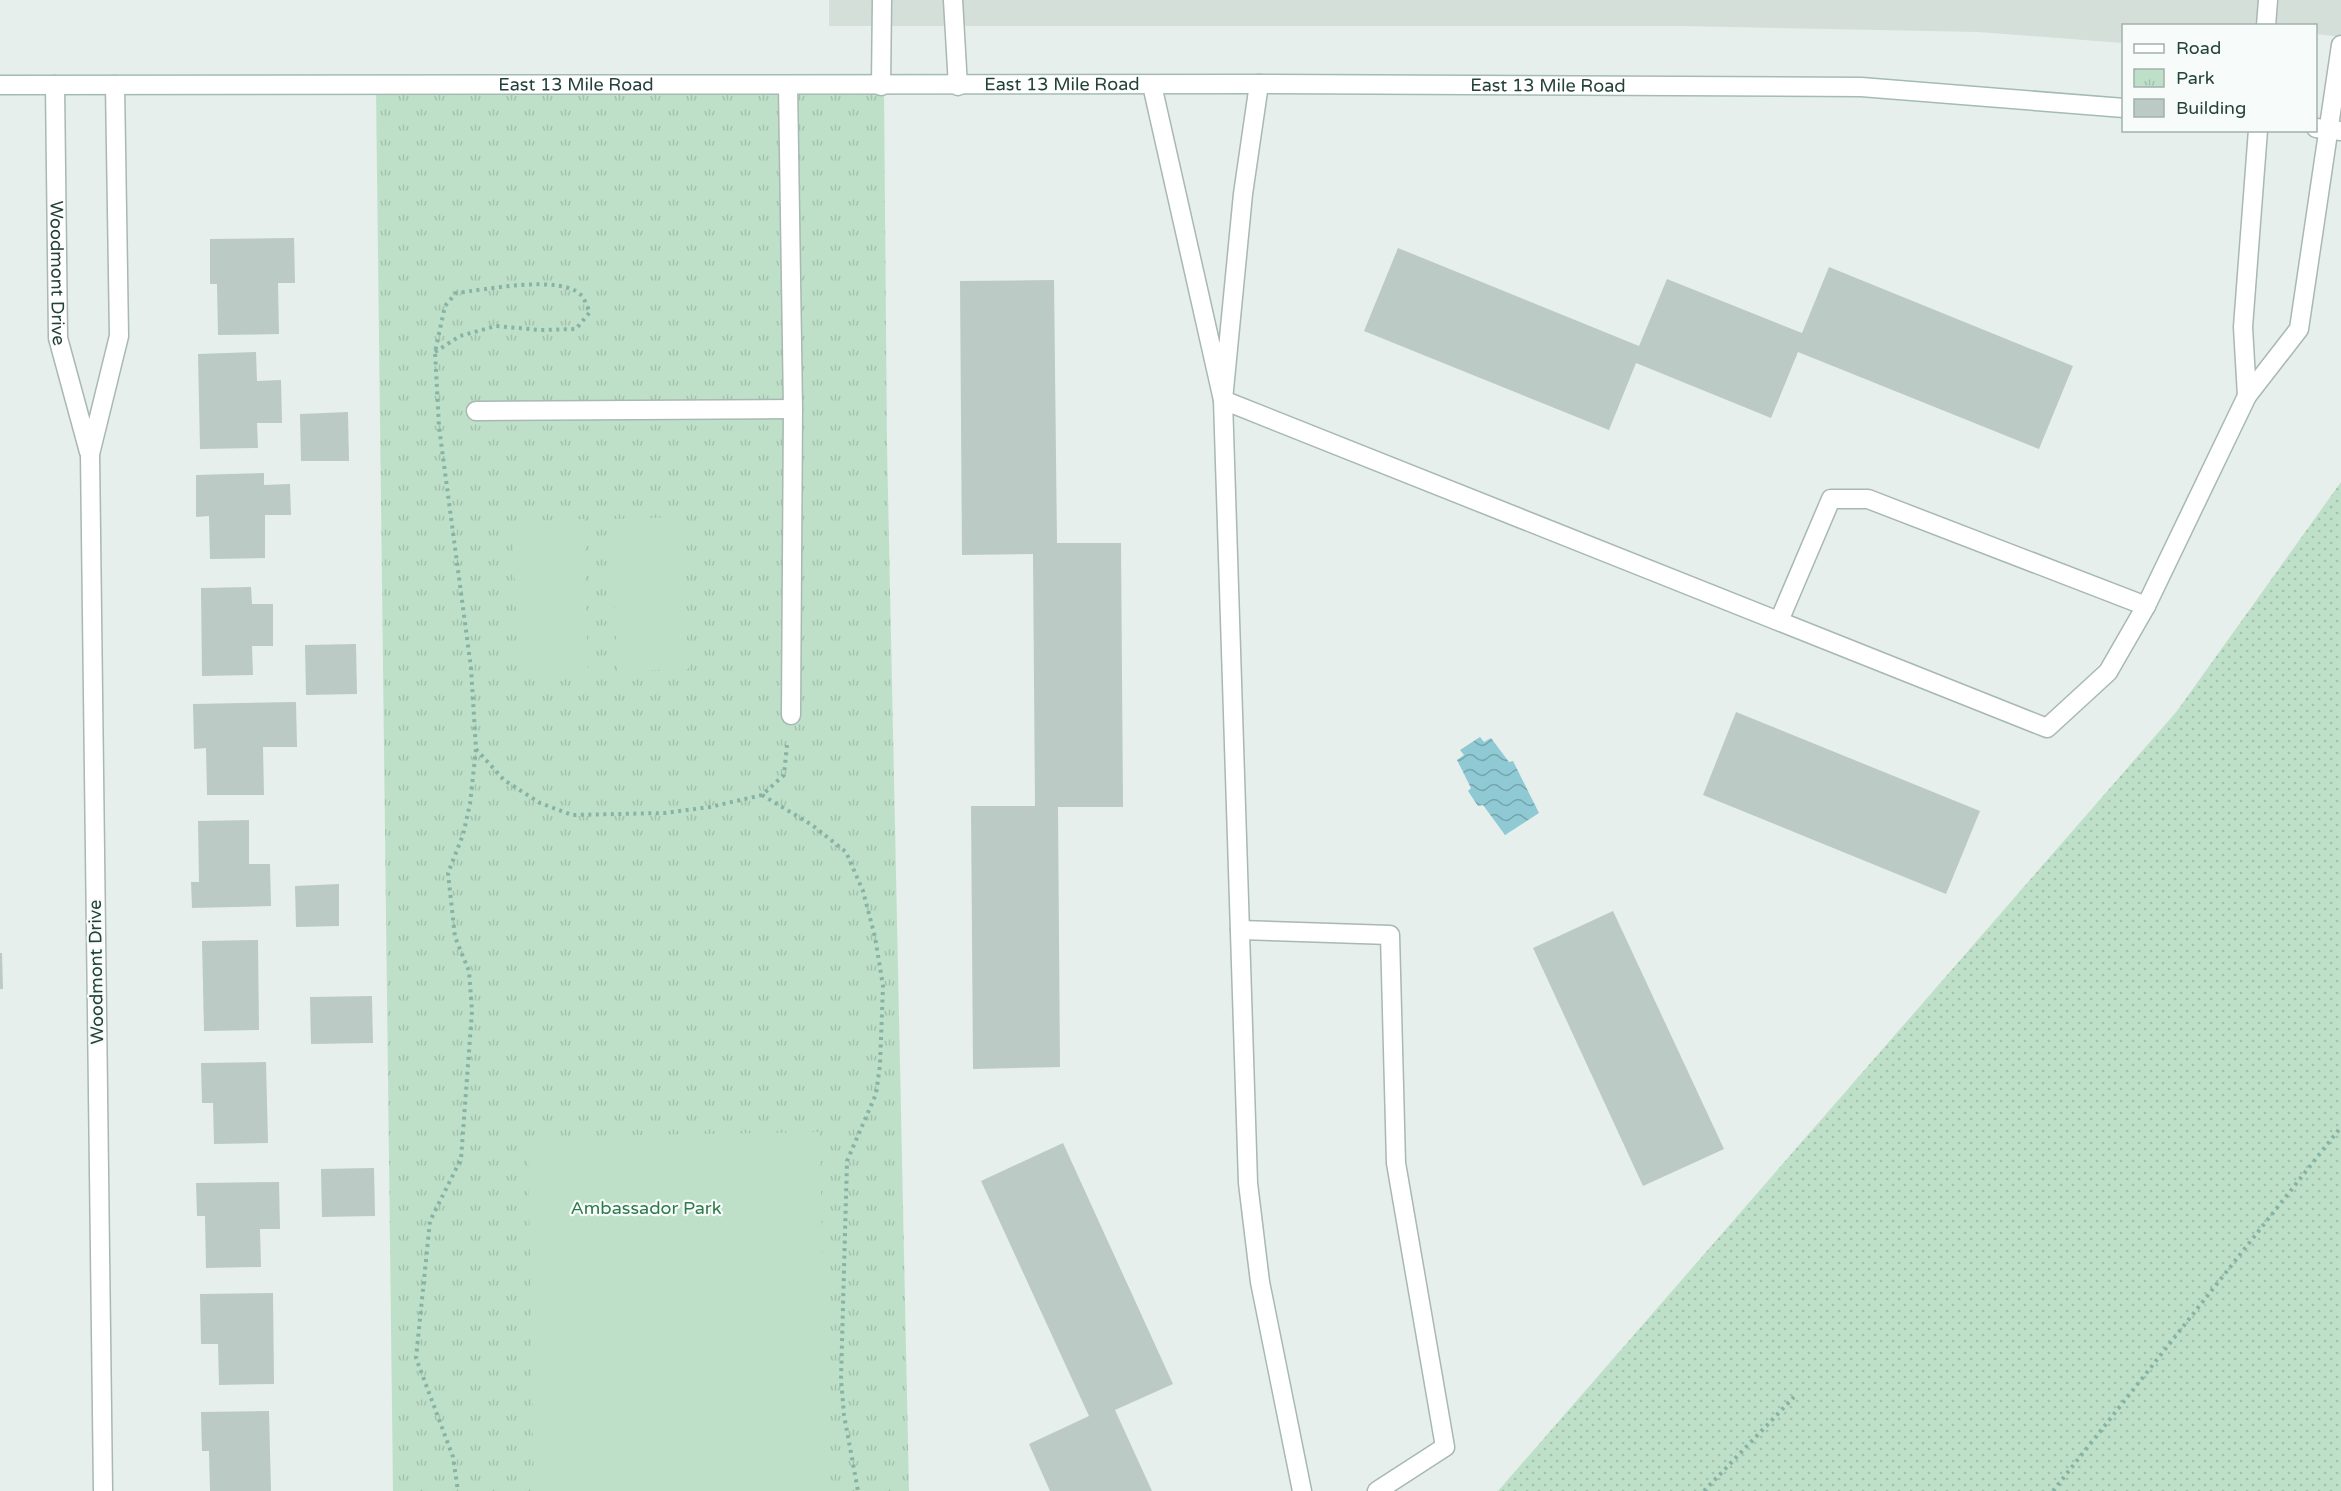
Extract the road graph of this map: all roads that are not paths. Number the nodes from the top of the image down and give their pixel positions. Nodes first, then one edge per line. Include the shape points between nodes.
1 (882, 0) edge
2 (953, 0) edge
3 (2268, 0) edge
4 (2266, 24) edge
5 (2341, 45) edge
6 (1259, 84) junction
7 (0, 85) edge
8 (55, 85) junction
9 (115, 85) junction
10 (788, 85) junction
11 (1152, 85) junction
12 (881, 86) junction
13 (958, 86) junction
14 (2122, 108) edge
15 (2329, 130) edge
16 (2258, 132) edge
17 (2247, 396) junction
18 (1224, 400) junction
19 (793, 409) junction
20 (476, 411) dead end
21 (90, 454) junction
22 (2146, 606) junction
23 (1779, 621) junction
24 (791, 715) road end
25 (1240, 930) junction
26 (103, 1491) edge
27 (1302, 1491) edge
28 (1377, 1491) edge

1 - 12 main road
2 - 13 main road
3 - 4 main road
5 - 15 main road
6 - 11 main road, East 13 Mile Road
6 - 14 main road, East 13 Mile Road via 1861,87
6 - 18 main road via 1243,194
7 - 8 main road, East 13 Mile Road
8 - 9 main road, East 13 Mile Road
8 - 21 main road, Woodmont Drive via 58,338
9 - 10 main road, East 13 Mile Road
9 - 21 main road, Woodmont Drive via 119,336
10 - 12 main road, East 13 Mile Road
10 - 19 main road
11 - 13 main road, East 13 Mile Road
11 - 18 main road
12 - 13 main road, East 13 Mile Road
15 - 17 main road via 2300,329
16 - 17 main road via 2243,327
17 - 22 main road
18 - 23 main road
18 - 25 main road
19 - 20 main road
19 - 24 main road
21 - 26 main road, Woodmont Drive
22 - 23 main road via 2108,672 2047,728
22 - 23 main road via 1868,499 1831,499
25 - 27 main road via 1248,1183 1260,1282
25 - 28 main road via 1390,935 1396,1163 1445,1447

